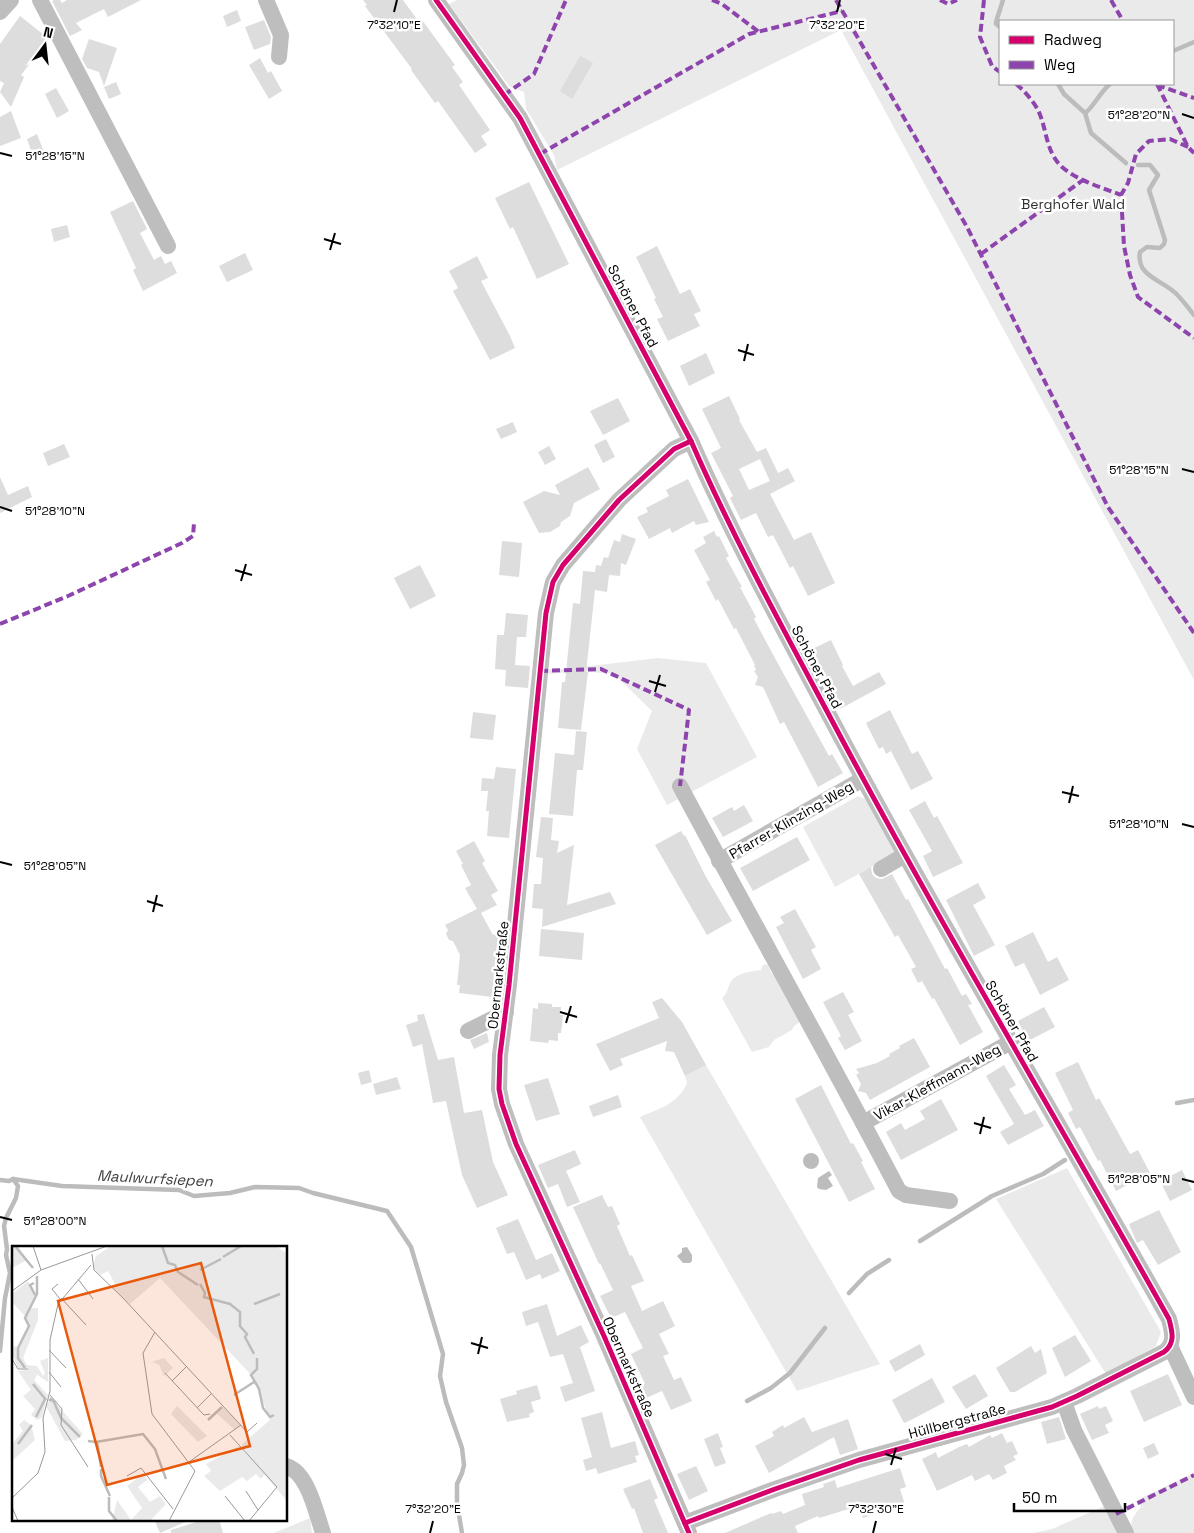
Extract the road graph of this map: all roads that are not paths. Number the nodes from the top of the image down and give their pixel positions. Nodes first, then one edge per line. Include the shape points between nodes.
1 (11, 0) edge
2 (40, 0) edge
3 (266, 0) edge
4 (436, 0) edge
5 (0, 12) edge
6 (279, 57) dead end
7 (168, 246) dead end
8 (691, 441) junction
9 (863, 779) junction
10 (680, 786) dead end
11 (905, 855) junction
12 (719, 861) junction
13 (880, 869) dead end
14 (792, 991) joint
15 (506, 1012) junction
16 (468, 1031) dead end
17 (1010, 1042) junction
18 (863, 1123) junction
19 (950, 1201) dead end
20 (1170, 1346) junction
21 (1194, 1397) edge
22 (1064, 1402) junction
23 (288, 1467) edge
24 (687, 1528) edge
25 (322, 1533) edge
26 (1126, 1533) edge

1 - 5 street
2 - 7 street
3 - 6 street via 281,34
4 - 8 street, Schöner Pfad via 520,118
8 - 9 street, Schöner Pfad via 807,675
8 - 15 street, Obermarkstraße via 674,449 619,500 563,565 553,582 546,613
9 - 11 street, Schöner Pfad
9 - 12 street, Pfarrer-Klinzing-Weg
10 - 12 street, Pfarrer-Klinzing-Weg
11 - 13 street
11 - 17 street, Schöner Pfad
12 - 14 street, Pfarrer-Klinzing-Weg
14 - 18 street, Vikar-Kleffmann-Weg
15 - 16 street
15 - 24 street, Obermarkstraße via 499,1072 502,1104 508,1123
17 - 18 street, Vikar-Kleffmann-Weg
17 - 20 street, Schöner Pfad via 1169,1319 1173,1340
18 - 19 street, Vikar-Kleffmann-Weg via 902,1194
20 - 21 street
20 - 22 street, Hüllbergstraße via 1164,1352
22 - 24 street, Hüllbergstraße via 859,1460 775,1489
22 - 26 street via 1074,1430
23 - 25 street via 304,1480

